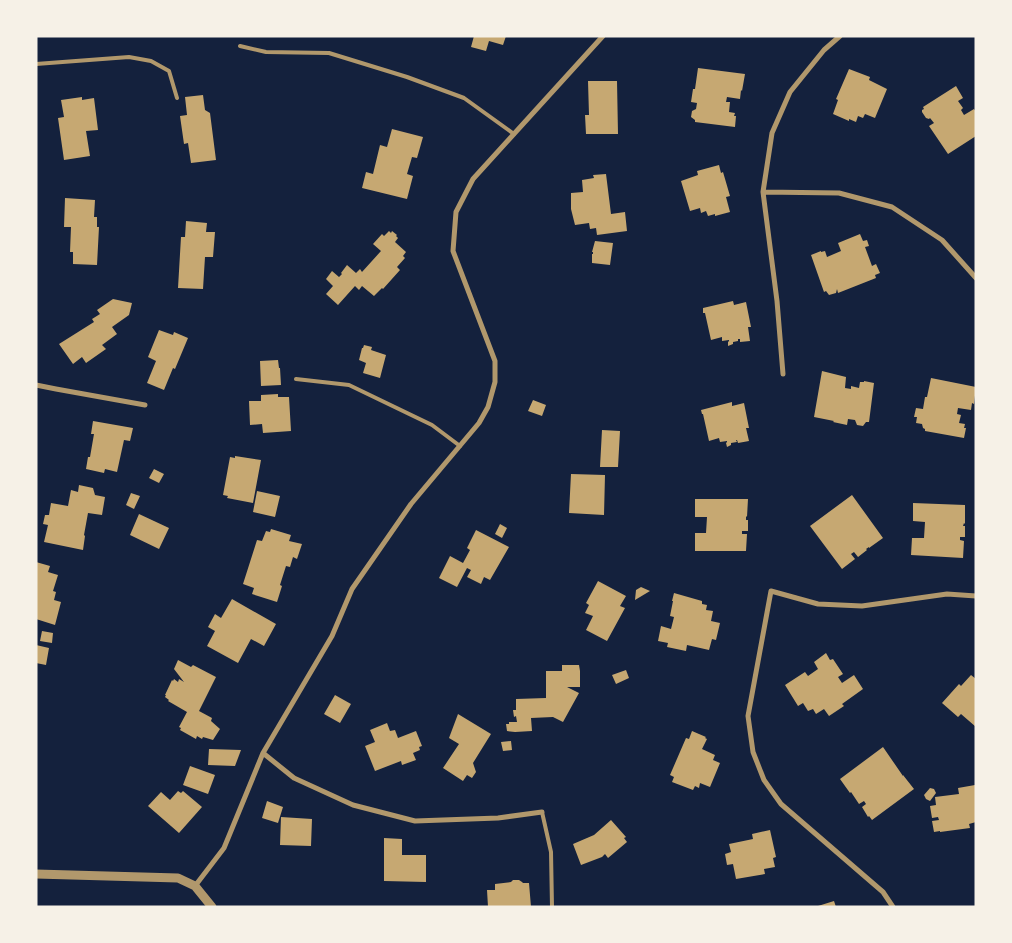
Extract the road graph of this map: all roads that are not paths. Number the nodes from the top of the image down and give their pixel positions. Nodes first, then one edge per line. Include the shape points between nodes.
1 (603, 36) edge
2 (840, 36) edge
3 (240, 46) dead end
4 (36, 64) edge
5 (177, 98) dead end
6 (514, 134) junction
7 (763, 192) junction
8 (976, 278) edge
9 (782, 374) dead end
10 (296, 379) dead end
11 (36, 385) edge
12 (145, 405) dead end
13 (460, 446) junction
14 (976, 596) edge
15 (263, 753) junction
16 (542, 812) joint
17 (36, 874) edge
18 (195, 886) junction
19 (212, 907) edge
20 (552, 907) edge
21 (893, 907) edge

1 - 6 street
2 - 7 street via 824,50 790,92 772,133
3 - 6 lane via 266,52 329,53 407,77 464,98
4 - 5 lane via 129,58 151,61 169,71
6 - 13 street via 473,179 456,212 453,252 495,361 495,382 488,407 480,423
7 - 8 street via 839,193 892,207 942,240
7 - 9 street via 777,301
10 - 13 lane via 349,384 432,425
11 - 12 street
13 - 15 street via 411,504 352,589 332,636
14 - 21 street via 948,594 862,606 818,604 772,591 748,716 753,752 764,780 782,804 883,892
15 - 16 street via 294,778 353,806 415,821 498,818
15 - 18 street via 224,848
16 - 20 lane via 551,852
17 - 18 street via 178,878
18 - 19 street

